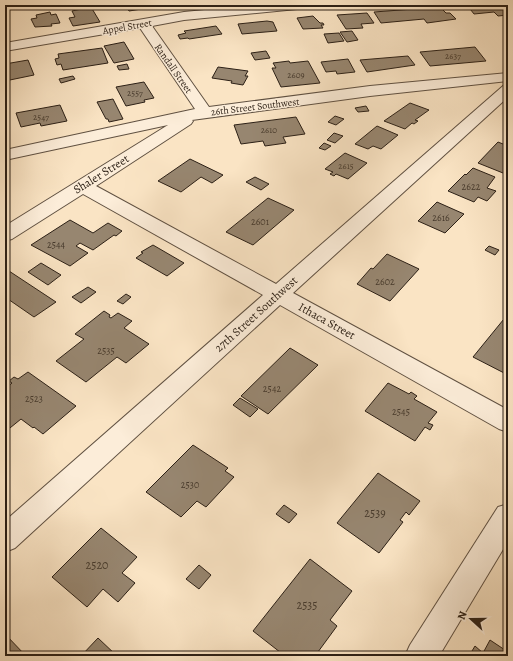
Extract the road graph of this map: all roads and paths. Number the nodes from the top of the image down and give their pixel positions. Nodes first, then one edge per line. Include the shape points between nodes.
1 (297, 5) edge
2 (244, 7) edge
3 (143, 23) junction
4 (5, 47) edge
5 (508, 77) edge
6 (508, 89) edge
7 (201, 113) junction
8 (5, 154) edge
9 (83, 186) junction
10 (5, 235) edge
11 (278, 294) junction
12 (508, 422) edge
13 (508, 516) edge
14 (5, 539) edge
15 (421, 656) edge

1 - 2 street, Appel Street
2 - 3 street, Appel Street
3 - 4 street, Appel Street
3 - 7 street, Randall Street
5 - 7 street, 26th Street Southwest via 370,91
6 - 11 street, 27th Street Southwest
7 - 8 street, 26th Street Southwest
7 - 9 street, Shaler Street
9 - 10 street, Shaler Street
9 - 11 street, Ithaca Street
11 - 12 street, Ithaca Street
11 - 14 street, 27th Street Southwest
13 - 15 street

